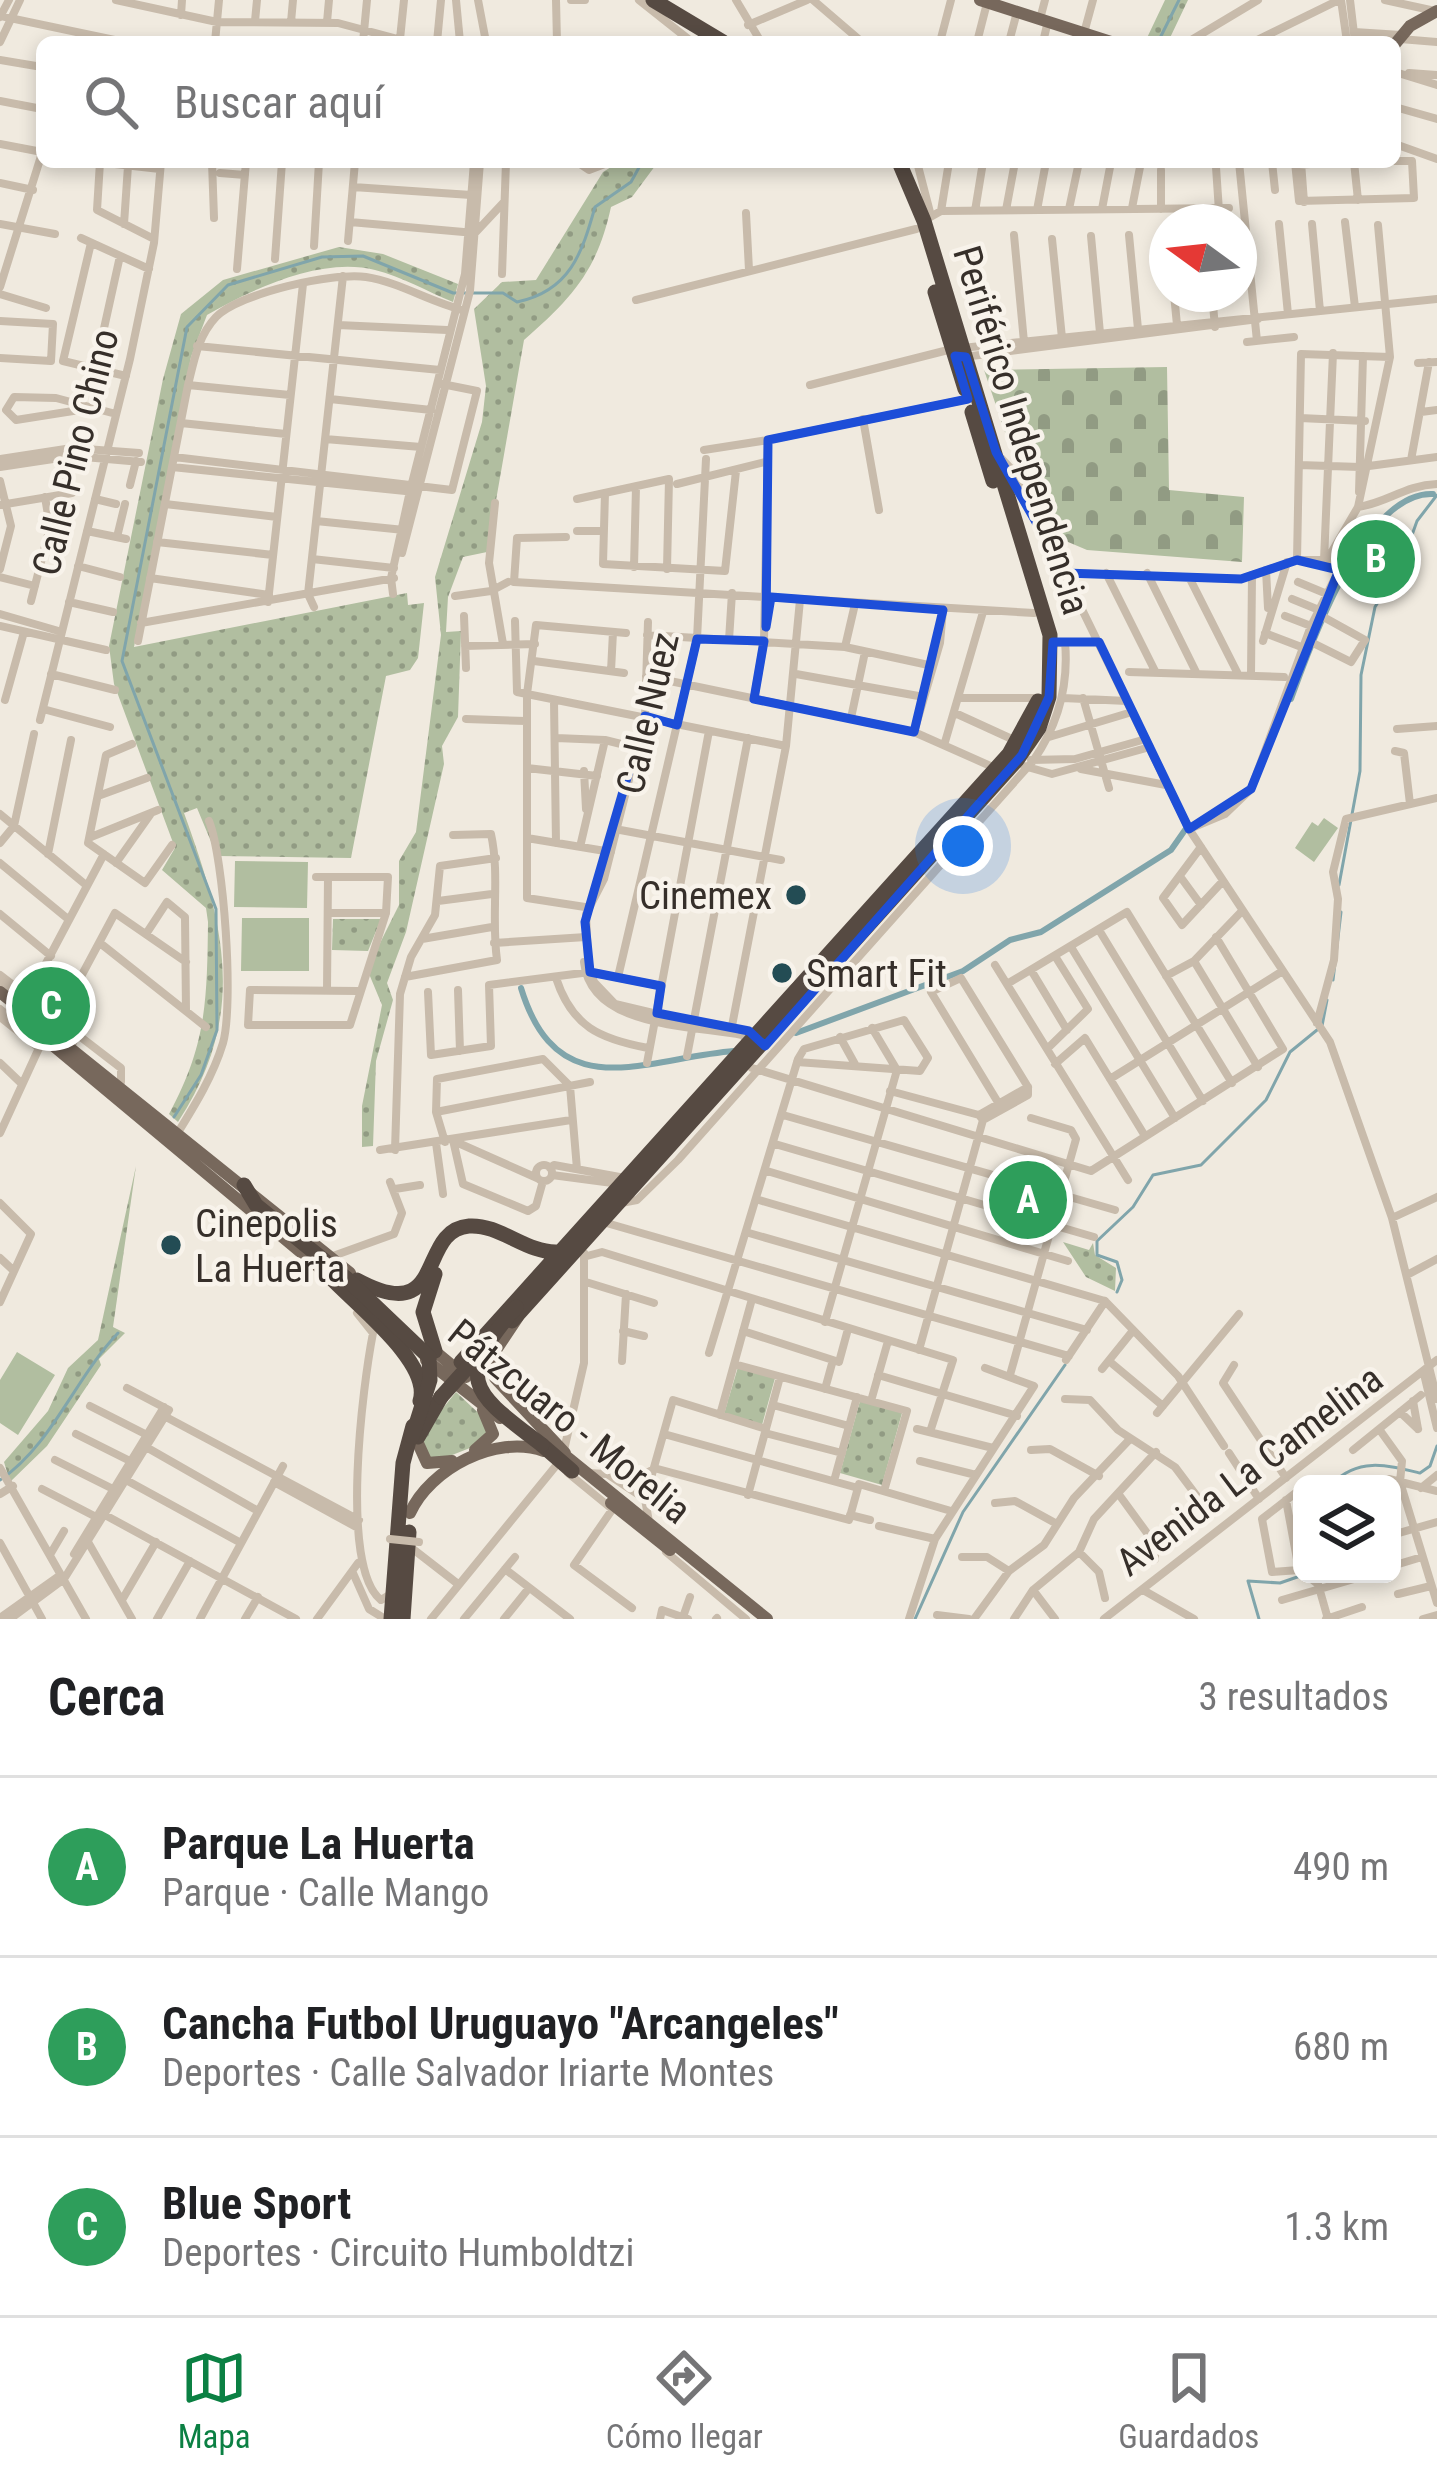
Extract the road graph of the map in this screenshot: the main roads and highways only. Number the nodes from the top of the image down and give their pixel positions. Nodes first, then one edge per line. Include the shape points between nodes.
1 (653, 0) edge
2 (669, 0) edge
3 (990, 2) edge
4 (1434, 9) edge
5 (1078, 35) edge
6 (713, 36) edge
7 (726, 36) edge
8 (1401, 36) edge
9 (892, 168) edge
10 (901, 168) edge
11 (928, 219) junction
12 (956, 353) junction
13 (1021, 754) junction
14 (973, 812) junction
15 (961, 843) road end
16 (9, 1002) edge
17 (752, 1052) junction
18 (677, 1160) road end
19 (658, 1162) junction
20 (244, 1185) junction
21 (596, 1218) junction
22 (557, 1252) junction
23 (338, 1271) junction
24 (533, 1278) junction
25 (519, 1309) junction
26 (435, 1351) junction
27 (465, 1364) junction
28 (475, 1400) junction
29 (412, 1438) junction
30 (544, 1449) junction
31 (571, 1464) junction
32 (410, 1513) junction
33 (401, 1575) junction
34 (388, 1619) edge
35 (403, 1619) edge
36 (751, 1619) edge
37 (767, 1619) edge

1 - 6 highway
2 - 7 highway
3 - 5 main road
4 - 8 main road
9 - 11 highway, Periférico Independencia
10 - 11 highway, Periférico Independencia
11 - 12 highway, Periférico Independencia
12 - 13 highway, Periférico Independencia via 1044,656
12 - 13 highway, Periférico Independencia via 1058,642 1049,697
13 - 14 highway, Periférico Independencia
13 - 17 highway, Periférico Independencia via 996,769
14 - 15 highway
14 - 17 highway, Periférico Independencia via 919,880
16 - 20 main road
16 - 23 main road via 135,1116
17 - 19 highway, Periférico Independencia
17 - 21 highway, Periférico Independencia
18 - 19 highway
19 - 21 highway, Periférico Independencia
20 - 23 main road
20 - 23 highway via 256,1205
21 - 22 highway, Periférico Independencia
21 - 25 highway
21 - 25 highway, Periférico Independencia via 583,1251
22 - 23 highway via 463,1227 448,1234 429,1276 407,1292 379,1292
22 - 24 highway, Periférico Independencia
23 - 26 main road, Pátzcuaro - Morelia
23 - 28 main road
23 - 29 highway, bridge via 429,1357
24 - 26 highway via 529,1252 479,1233 454,1238 423,1312
24 - 27 highway, Periférico Independencia
25 - 27 highway, Periférico Independencia
25 - 30 highway, bridge via 487,1343 477,1383 484,1400
25 - 31 main road via 496,1350 495,1378
26 - 31 main road, Pátzcuaro - Morelia
27 - 29 highway, bridge
28 - 29 main road via 493,1426 487,1444 438,1466 422,1460
28 - 30 main road
29 - 32 highway
29 - 33 highway
30 - 31 highway
30 - 32 main road via 502,1448 438,1474
31 - 36 main road
31 - 37 main road, Pátzcuaro - Morelia
32 - 33 highway via 414,1544
33 - 34 highway
33 - 35 highway

